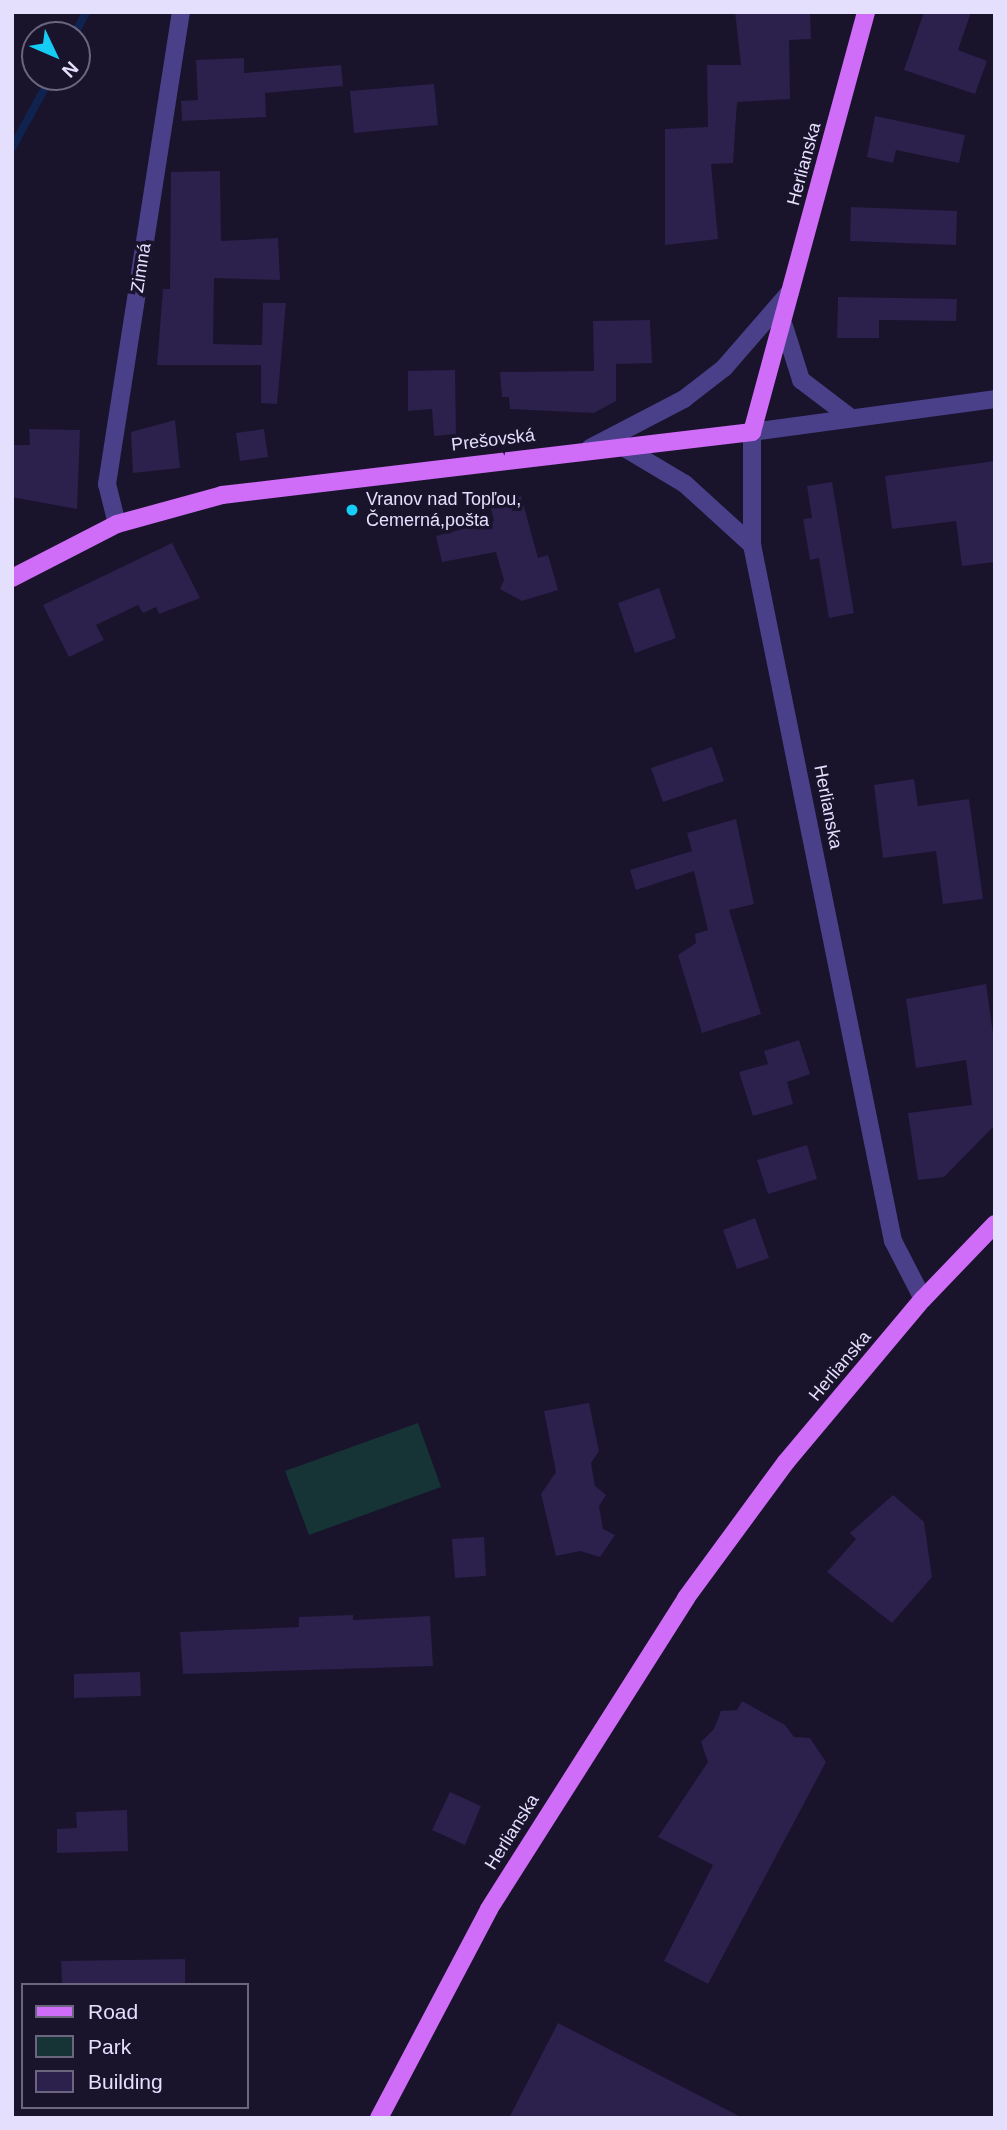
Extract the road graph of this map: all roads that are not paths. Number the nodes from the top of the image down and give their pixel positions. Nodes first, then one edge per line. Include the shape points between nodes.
1 (181, 12) edge
2 (866, 12) edge
3 (794, 286) junction
4 (783, 326) junction
5 (995, 399) edge
6 (851, 418) junction
7 (752, 432) junction
8 (618, 444) junction
9 (590, 448) junction
10 (117, 524) junction
11 (752, 545) junction
12 (12, 578) edge
13 (995, 1224) edge
14 (923, 1299) junction
15 (379, 2118) edge

1 - 10 street, Zimná via 107,484
2 - 3 main road, Herlianska
3 - 4 main road, Herlianska
3 - 9 street via 724,368 684,398
4 - 6 street via 801,380
4 - 7 main road, Herlianska
5 - 6 street, Prešovská
6 - 7 street, Prešovská
7 - 8 main road, Prešovská
7 - 11 street, Herlianska
8 - 9 main road, Prešovská
8 - 11 street via 685,484
9 - 10 main road, Prešovská via 222,495
10 - 12 main road, Prešovská
11 - 14 street, Herlianska via 893,1241
13 - 14 main road
14 - 15 main road, Herlianska via 786,1462 686,1598 489,1909

